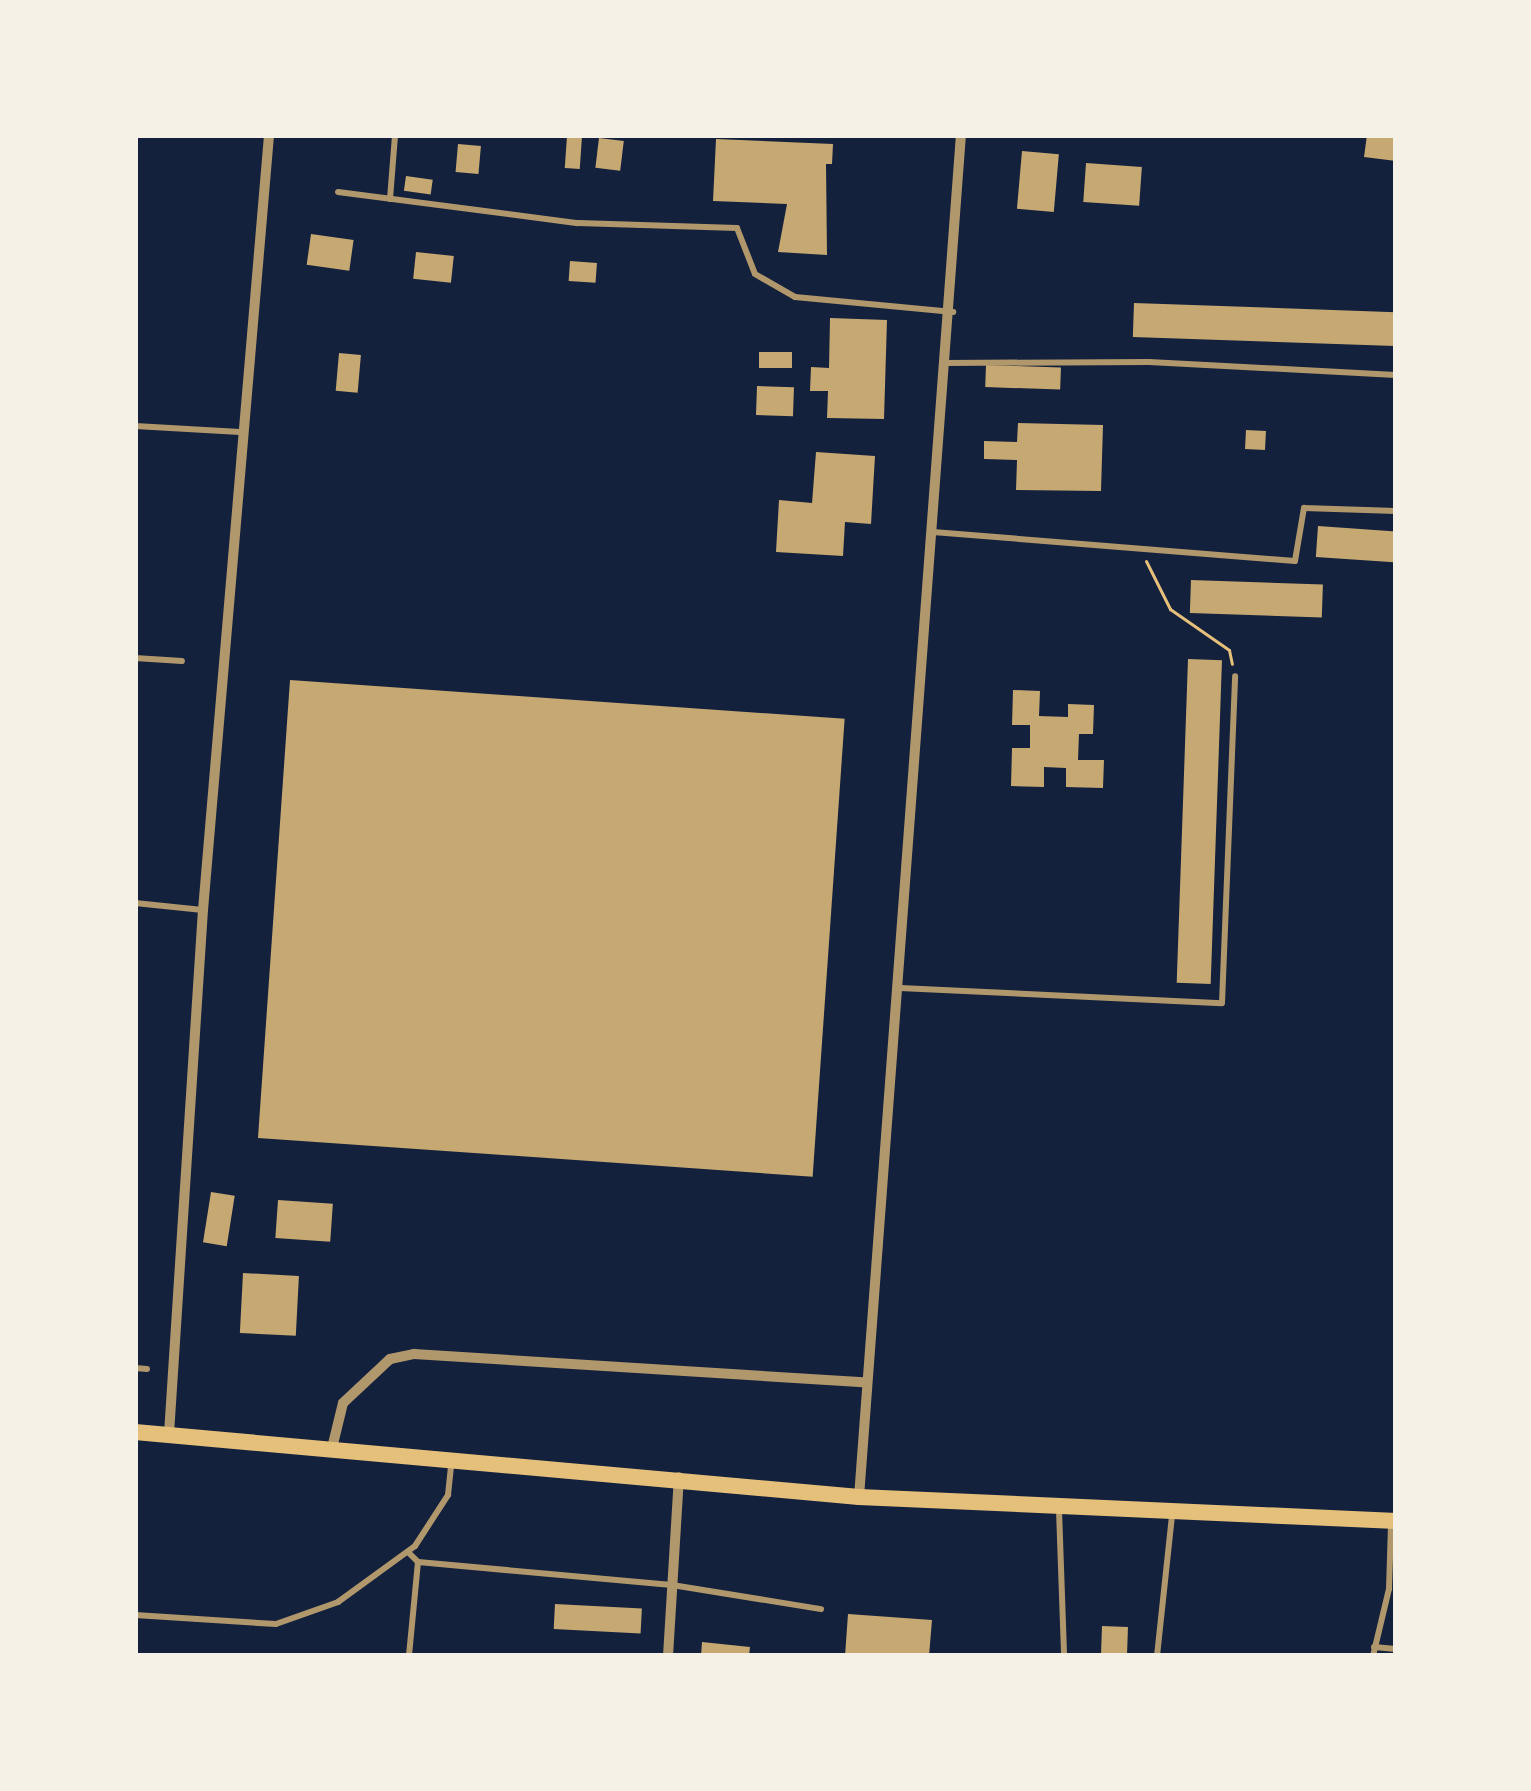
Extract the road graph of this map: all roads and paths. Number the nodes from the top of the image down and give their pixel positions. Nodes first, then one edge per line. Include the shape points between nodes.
1 (268, 135) edge
2 (395, 135) edge
3 (961, 135) edge
4 (338, 191) dead end
5 (390, 199) junction
6 (953, 312) junction
7 (945, 363) junction
8 (1396, 375) edge
9 (135, 426) edge
10 (240, 432) junction
11 (1396, 511) edge
12 (930, 532) junction
13 (1140, 548) junction
14 (135, 658) edge
15 (182, 662) dead end
16 (1235, 676) joint
17 (135, 903) edge
18 (203, 910) junction
19 (894, 988) junction
20 (135, 1368) edge
21 (147, 1369) dead end
22 (863, 1382) junction
23 (135, 1432) edge
24 (169, 1434) junction
25 (333, 1444) junction
26 (451, 1456) junction
27 (679, 1478) junction
28 (859, 1497) junction
29 (1059, 1509) junction
30 (1172, 1515) junction
31 (1394, 1521) edge
32 (408, 1552) junction
33 (418, 1562) junction
34 (672, 1585) junction
35 (821, 1609) dead end
36 (135, 1615) edge
37 (1396, 1648) edge
38 (1374, 1651) edge
39 (409, 1656) edge
40 (668, 1656) edge
41 (1064, 1656) edge
42 (1157, 1656) edge

1 - 10 street
2 - 5 lane
3 - 6 street
4 - 5 lane
5 - 6 lane via 578,223 737,228 754,274 795,297
6 - 7 street
7 - 8 lane via 1149,362
7 - 12 street
9 - 10 lane
10 - 18 street
11 - 13 lane via 1304,508 1295,561
12 - 13 lane
12 - 19 street
13 - 16 path via 1170,609 1229,650
14 - 15 lane
16 - 19 lane via 1222,1004
17 - 18 lane
18 - 24 street
19 - 22 street
20 - 21 lane
22 - 25 street via 414,1354 390,1359 343,1403
22 - 28 street
23 - 24 main road
24 - 25 main road
25 - 26 main road
26 - 27 main road
26 - 32 lane via 448,1495
27 - 28 main road
27 - 34 street
28 - 29 main road
29 - 30 main road
29 - 41 lane
30 - 31 main road
30 - 42 lane
31 - 38 lane via 1390,1589
32 - 33 lane
32 - 36 lane via 304,1617 276,1624
33 - 34 lane
33 - 39 lane
34 - 35 lane
34 - 40 street
37 - 38 lane

